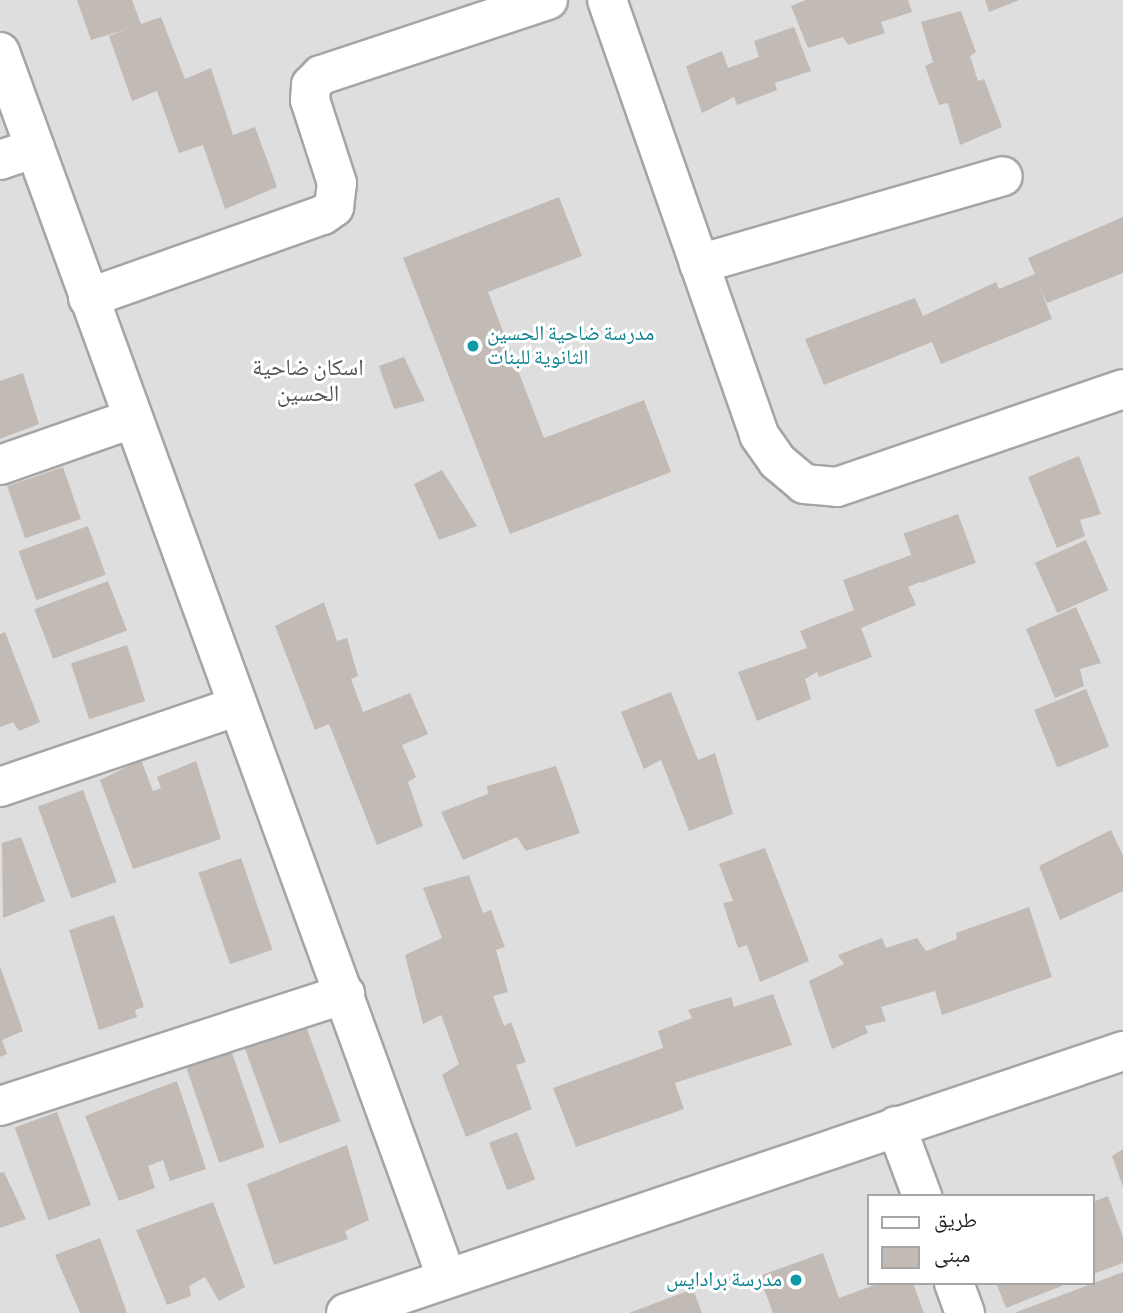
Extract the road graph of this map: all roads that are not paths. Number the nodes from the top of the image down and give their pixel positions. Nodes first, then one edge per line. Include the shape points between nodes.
1 (548, 0) edge
2 (607, 0) edge
3 (492, 9) edge
4 (0, 52) edge
5 (35, 148) junction
6 (0, 160) edge
7 (1003, 176) dead end
8 (699, 264) junction
9 (88, 298) junction
10 (1123, 389) edge
11 (131, 419) junction
12 (0, 465) edge
13 (238, 706) junction
14 (0, 787) edge
15 (345, 994) junction
16 (1123, 1051) edge
17 (0, 1106) edge
18 (896, 1126) junction
19 (921, 1194) edge
20 (446, 1276) junction
21 (955, 1285) edge
22 (346, 1313) edge
23 (965, 1313) edge

1 - 3 street
2 - 8 street
3 - 9 street via 321,75 311,85 310,100 339,196 324,215
4 - 5 street
5 - 6 street
5 - 9 street
7 - 8 street
8 - 10 street via 760,435 776,461 804,484 837,487
9 - 11 street
11 - 12 street
11 - 13 street
13 - 14 street
13 - 15 street
15 - 17 street
15 - 20 street
16 - 18 street
18 - 19 street
18 - 20 street
20 - 22 street
21 - 23 street

